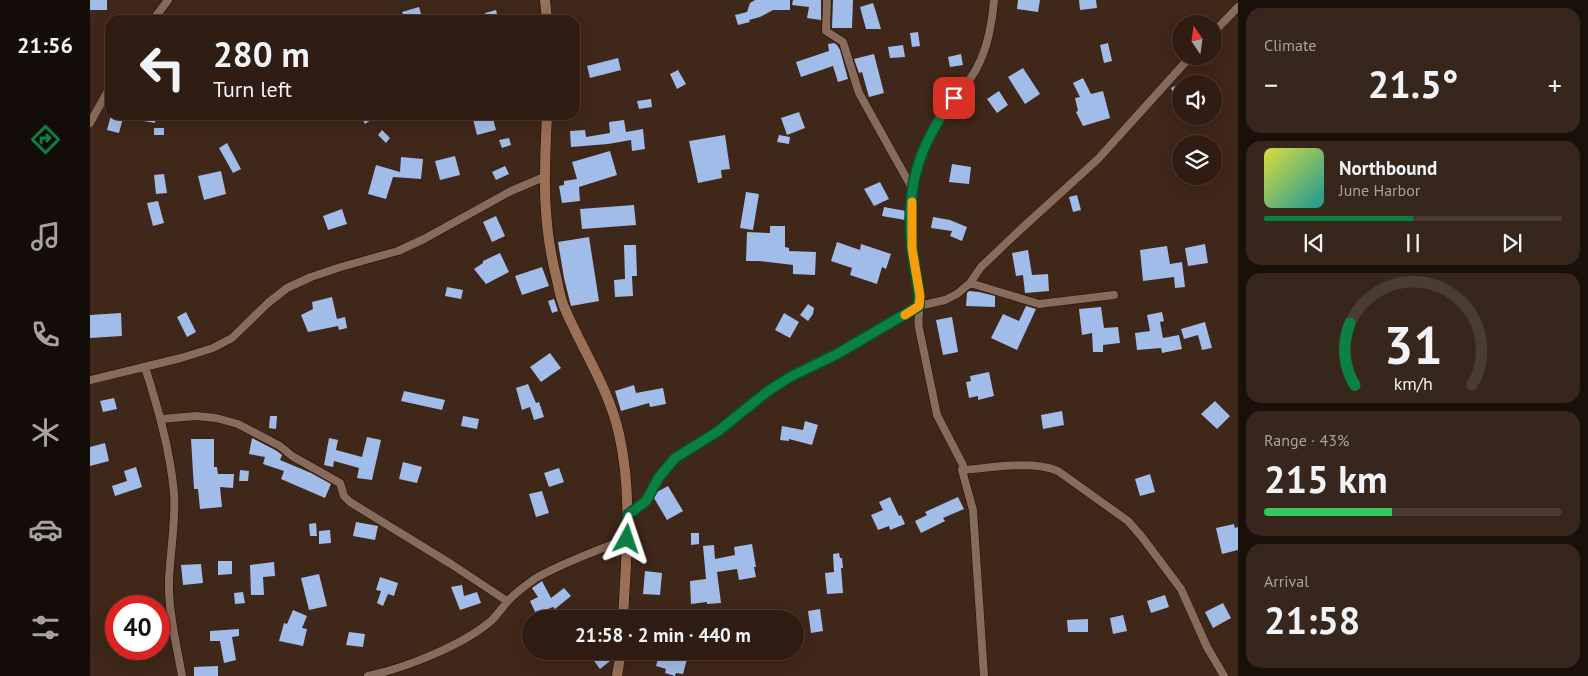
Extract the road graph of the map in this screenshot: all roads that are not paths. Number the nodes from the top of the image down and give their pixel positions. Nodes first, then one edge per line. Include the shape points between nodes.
1 (168, 0) edge
2 (545, 0) edge
3 (827, 0) edge
4 (994, 0) edge
5 (1238, 7) edge
6 (156, 15) edge
7 (546, 15) edge
8 (1222, 24) edge
9 (1183, 65) edge
10 (105, 96) edge
11 (547, 120) edge
12 (90, 124) edge
13 (544, 177) junction
14 (912, 188) junction
15 (970, 283) junction
16 (1114, 295) dead end
17 (919, 306) junction
18 (145, 367) junction
19 (90, 380) edge
20 (161, 419) junction
21 (962, 470) junction
22 (628, 515) junction
23 (627, 539) junction
24 (507, 602) junction
25 (623, 610) edge
26 (620, 660) edge
27 (182, 676) edge
28 (368, 676) edge
29 (617, 676) edge
30 (984, 676) edge
31 (1224, 676) edge

1 - 6 street
2 - 7 street
3 - 14 street via 826,31 843,42 859,93
4 - 14 street via 993,17 983,52 973,74 930,133
5 - 8 street
9 - 15 street via 1098,159 1021,229
10 - 12 street
11 - 13 street
13 - 18 street via 398,251 341,267 287,288 232,338 213,348
13 - 22 street via 550,254 564,308 607,394 619,433
14 - 17 street via 912,248
15 - 16 street via 1039,304
15 - 17 street via 945,300
17 - 21 street via 917,320 937,415 963,465
17 - 22 street via 768,391 717,432 675,458 659,477 646,501
18 - 19 street
18 - 20 street
20 - 24 street via 216,418 238,424 280,446 340,483 344,496 350,502
20 - 27 street via 174,496 169,582
21 - 30 street via 973,510
21 - 31 street via 1026,466 1049,468 1058,471 1128,521 1180,589
22 - 23 street
23 - 24 street via 536,579
23 - 25 street
24 - 28 street via 492,620 462,640
26 - 29 street

